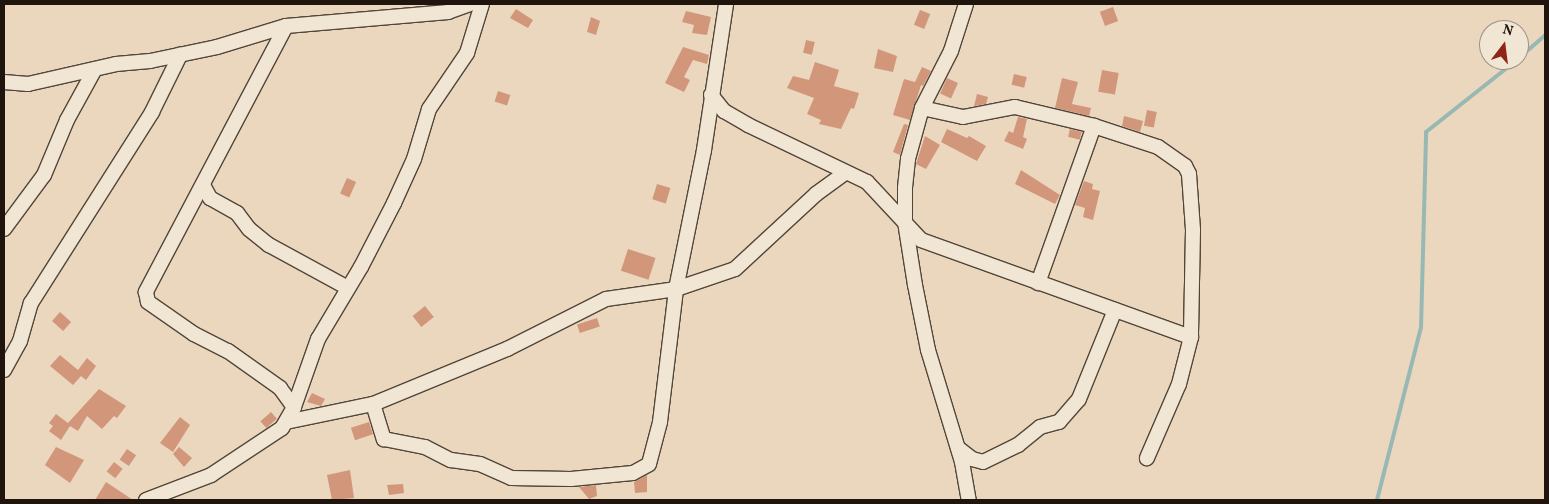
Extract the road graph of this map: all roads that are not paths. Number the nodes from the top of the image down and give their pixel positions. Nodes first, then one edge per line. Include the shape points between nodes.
1 (470, 4) edge
2 (482, 4) edge
3 (726, 4) edge
4 (966, 4) edge
5 (286, 26) junction
6 (180, 55) junction
7 (95, 69) junction
8 (4, 82) edge
9 (711, 95) junction
10 (922, 108) junction
11 (1094, 126) junction
12 (845, 173) junction
13 (204, 187) junction
14 (905, 222) junction
15 (4, 229) edge
16 (1038, 283) junction
17 (348, 288) junction
18 (676, 289) junction
19 (1115, 310) junction
20 (1191, 337) junction
21 (4, 370) edge
22 (373, 404) junction
23 (294, 407) junction
24 (286, 422) junction
25 (958, 447) junction
26 (1147, 458) dead end
27 (146, 500) edge
28 (969, 500) edge

1 - 5 street via 448,12
2 - 17 street via 467,54 429,109 414,159
3 - 9 street
4 - 10 street via 951,51
5 - 6 street via 265,35
5 - 13 street
6 - 7 street
6 - 21 street via 152,112 31,303 20,341
7 - 8 street via 28,84
7 - 15 street via 44,175
9 - 12 street via 724,111 748,125
9 - 18 street via 704,150
10 - 11 street via 963,117 1015,107
10 - 14 street via 908,159
11 - 16 street
11 - 20 street via 1158,147 1185,166 1189,174 1193,230
12 - 14 street via 867,182
12 - 18 street via 816,194 735,269
13 - 17 street via 210,198 237,212 249,229 269,244
13 - 23 street via 147,285 146,297 194,334 228,351 280,388
14 - 16 street via 921,240
14 - 25 street via 928,350
16 - 19 street
17 - 23 street via 318,339
18 - 22 street via 606,299 507,349
18 - 22 street via 659,431 652,457 644,470 571,479 511,478 480,464 451,460 425,447 384,439
19 - 20 street
19 - 25 street via 1079,399 1059,422 1040,428 1018,445 982,462 972,459
20 - 26 street via 1179,384
22 - 24 street
23 - 24 street
24 - 27 street via 276,434 211,475
25 - 28 street

